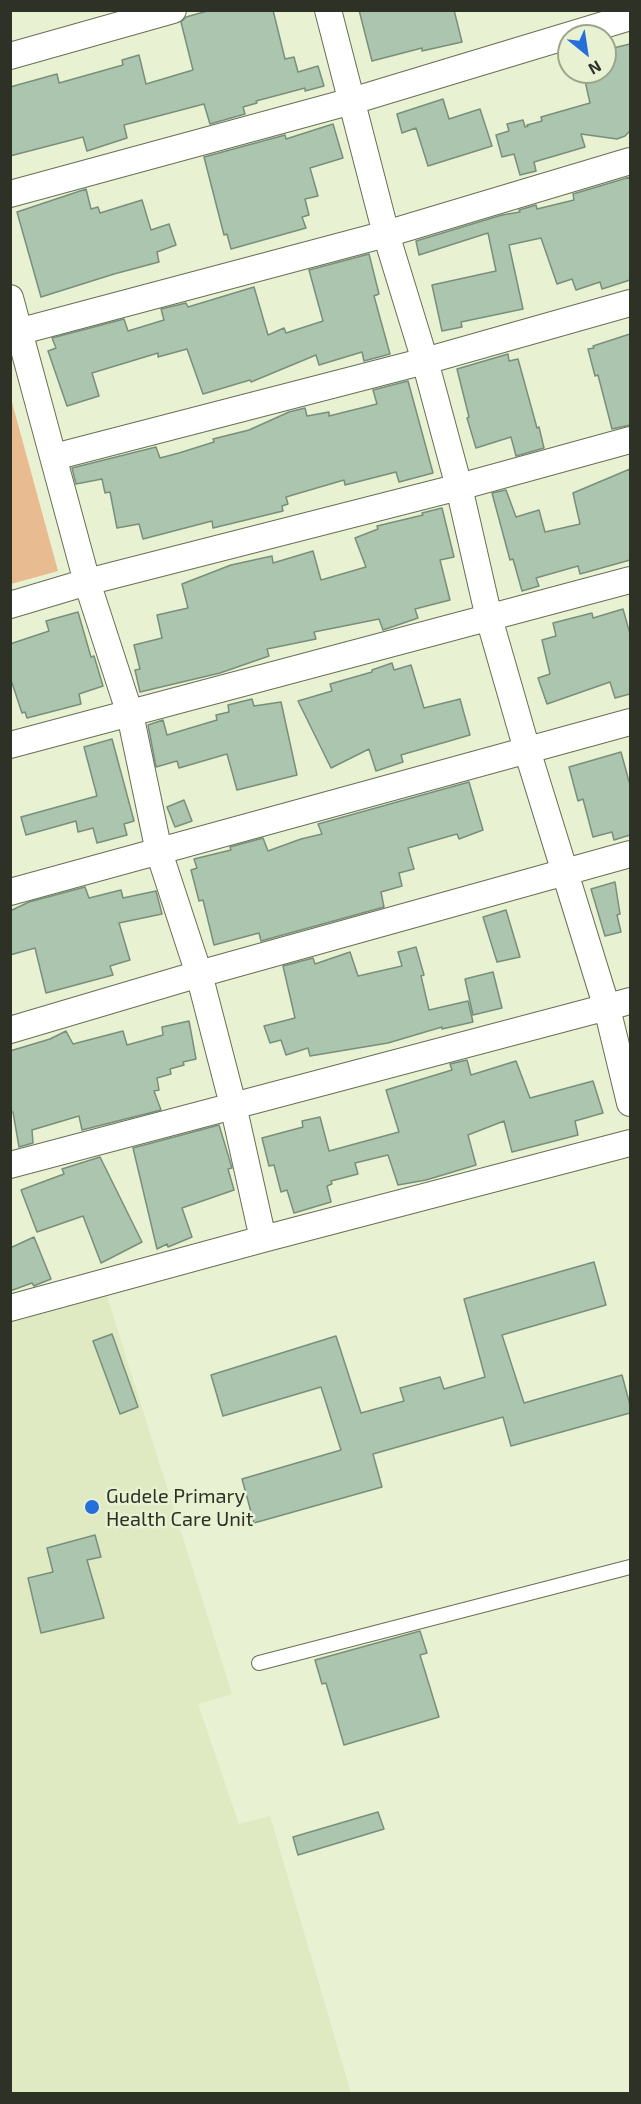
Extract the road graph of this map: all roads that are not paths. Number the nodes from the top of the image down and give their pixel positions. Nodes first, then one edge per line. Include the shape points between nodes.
1 (173, 10) edge
2 (328, 10) edge
3 (630, 17) edge
4 (10, 56) edge
5 (352, 101) junction
6 (630, 161) edge
7 (10, 194) edge
8 (386, 234) junction
9 (10, 298) edge
10 (630, 303) edge
11 (15, 332) edge
12 (425, 361) junction
13 (630, 440) edge
14 (54, 458) junction
15 (459, 487) junction
16 (630, 580) edge
17 (87, 582) junction
18 (10, 605) edge
19 (489, 618) junction
20 (130, 714) junction
21 (630, 722) edge
22 (10, 745) edge
23 (527, 750) junction
24 (159, 852) junction
25 (630, 854) edge
26 (565, 872) junction
27 (10, 892) edge
28 (199, 974) junction
29 (619, 1004) edge
30 (10, 1030) edge
31 (630, 1103) edge
32 (233, 1105) junction
33 (630, 1143) edge
34 (10, 1165) edge
35 (263, 1239) junction
36 (10, 1308) edge
37 (630, 1567) edge
38 (259, 1663) dead end

1 - 4 street
2 - 5 street
3 - 5 street
5 - 7 street
5 - 8 street
6 - 8 street
8 - 11 street
8 - 12 street
9 - 11 street
10 - 12 street
11 - 14 street
12 - 14 street
12 - 15 street
13 - 15 street
14 - 17 street
15 - 17 street
15 - 19 street
16 - 19 street
17 - 18 street
17 - 20 street
19 - 20 street
19 - 23 street
20 - 22 street
20 - 24 street
21 - 23 street
23 - 24 street
23 - 26 street
24 - 27 street
24 - 28 street
25 - 26 street
26 - 28 street
26 - 29 street
28 - 30 street
28 - 32 street
29 - 31 street
29 - 32 street
32 - 34 street
32 - 35 street
33 - 35 street
35 - 36 street
37 - 38 lane

